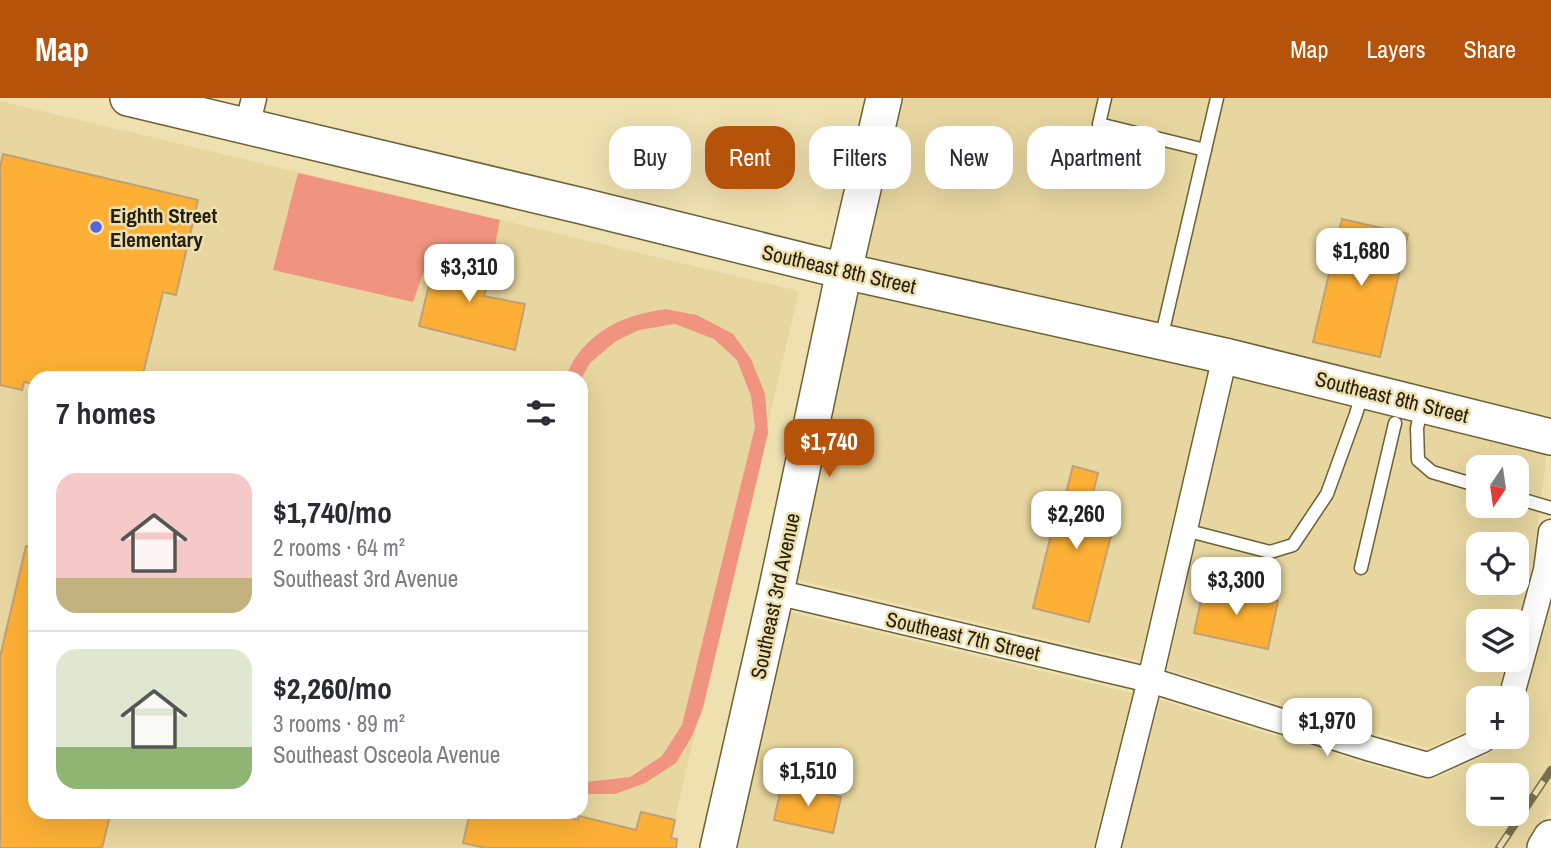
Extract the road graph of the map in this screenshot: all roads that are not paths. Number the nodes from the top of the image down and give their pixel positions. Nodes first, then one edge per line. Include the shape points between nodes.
1 (128, 98) edge
2 (884, 98) edge
3 (1105, 98) edge
4 (1217, 98) edge
5 (250, 112) edge
6 (1205, 150) junction
7 (844, 271) junction
8 (1159, 341) junction
9 (1225, 356) junction
10 (1363, 390) junction
11 (1408, 414) junction
12 (1551, 437) edge
13 (1466, 482) edge
14 (1530, 502) edge
15 (1551, 508) edge
16 (1185, 530) junction
17 (1551, 532) edge
18 (1361, 568) dead end
19 (776, 592) junction
20 (1150, 680) junction
21 (1514, 686) edge
22 (1466, 748) edge
23 (1551, 838) edge
24 (718, 848) edge
25 (1108, 848) edge
26 (1545, 848) edge

1 - 5 street, Southeast 8th Street
2 - 7 street, Southeast 3rd Avenue
3 - 6 lane via 1099,124
4 - 6 lane
5 - 7 street, Southeast 8th Street via 582,206
6 - 8 lane
7 - 8 street, Southeast 8th Street
7 - 19 street, Southeast 3rd Avenue
8 - 9 street, Southeast 8th Street
9 - 10 street, Southeast 8th Street
9 - 16 street
10 - 11 street, Southeast 8th Street
10 - 16 lane via 1327,494 1293,545 1270,552
11 - 12 street, Southeast 8th Street
11 - 13 lane via 1417,428 1418,460 1432,472
11 - 18 lane
14 - 15 lane
16 - 20 street
17 - 21 street via 1546,570
19 - 20 street, Southeast 7th Street
19 - 24 street, Southeast 3rd Avenue
20 - 22 street, Southeast 7th Street via 1428,765
20 - 25 street
23 - 26 street

